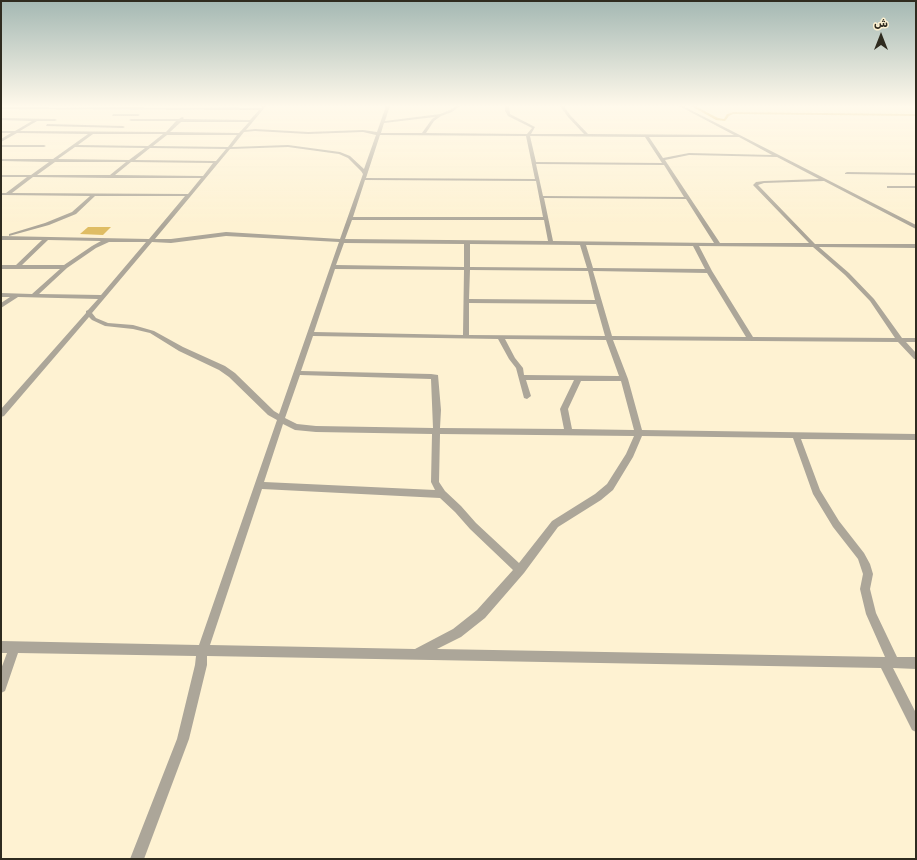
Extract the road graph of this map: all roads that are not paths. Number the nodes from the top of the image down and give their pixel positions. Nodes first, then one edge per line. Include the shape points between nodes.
1 (73, 146) edge
2 (83, 146) edge
3 (284, 146) edge
4 (289, 146) edge
5 (375, 146) edge
6 (530, 146) edge
7 (654, 146) edge
8 (759, 146) edge
9 (150, 147) junction
10 (229, 148) junction
11 (778, 156) junction
12 (662, 158) junction
13 (1, 160) edge
14 (54, 160) junction
15 (131, 161) junction
16 (217, 162) junction
17 (534, 163) junction
18 (666, 164) junction
19 (847, 173) dead end
20 (916, 174) edge
21 (1, 176) edge
22 (33, 176) junction
23 (110, 177) junction
24 (203, 177) junction
25 (364, 177) junction
26 (537, 180) junction
27 (826, 180) junction
28 (889, 187) dead end
29 (916, 187) edge
30 (1, 194) edge
31 (7, 194) junction
32 (188, 195) junction
33 (93, 196) junction
34 (542, 197) junction
35 (687, 198) junction
36 (1, 199) edge
37 (350, 218) junction
38 (546, 219) junction
39 (916, 227) edge
40 (2, 238) edge
41 (46, 239) junction
42 (110, 239) junction
43 (150, 240) junction
44 (343, 241) junction
45 (467, 242) junction
46 (551, 243) junction
47 (583, 244) junction
48 (695, 244) junction
49 (718, 244) junction
50 (815, 245) junction
51 (916, 246) edge
52 (1, 266) edge
53 (18, 266) junction
54 (65, 267) junction
55 (333, 267) junction
56 (467, 270) junction
57 (590, 271) junction
58 (709, 271) junction
59 (1, 295) edge
60 (17, 295) junction
61 (33, 296) junction
62 (103, 297) junction
63 (467, 301) junction
64 (599, 302) junction
65 (1, 306) edge
66 (88, 312) junction
67 (310, 334) junction
68 (466, 337) junction
69 (500, 337) junction
70 (609, 338) junction
71 (750, 338) junction
72 (900, 340) junction
73 (916, 340) edge
74 (916, 357) edge
75 (298, 373) junction
76 (522, 377) junction
77 (579, 378) junction
78 (624, 379) junction
79 (527, 396) dead end
80 (1, 414) edge
81 (282, 421) junction
82 (437, 430) junction
83 (568, 432) junction
84 (639, 433) junction
85 (796, 434) junction
86 (916, 437) edge
87 (260, 485) junction
88 (442, 494) junction
89 (520, 570) junction
90 (1, 647) edge
91 (14, 647) junction
92 (202, 651) junction
93 (415, 654) junction
94 (889, 663) junction
95 (916, 663) edge
96 (1, 687) edge
97 (916, 726) edge
98 (137, 859) edge

1 - 14 street
2 - 9 street
3 - 10 street
4 - 25 street via 328,151 349,157 363,170
5 - 25 street
6 - 17 street
7 - 12 street
8 - 11 street
9 - 10 street
9 - 15 street
10 - 16 street
11 - 12 street via 689,154
11 - 27 street
12 - 18 street
13 - 14 street
14 - 15 street
14 - 22 street
15 - 16 street
15 - 23 street
16 - 24 street
17 - 18 street
17 - 26 street
18 - 35 street
19 - 20 street
21 - 22 street
22 - 23 street
22 - 31 street
23 - 24 street
24 - 32 street
25 - 26 street
25 - 37 street
26 - 34 street
27 - 39 street
27 - 50 street via 758,182 755,185
28 - 29 street
30 - 31 street
31 - 33 street
31 - 36 street
32 - 33 street
32 - 43 street
33 - 40 street via 74,213
34 - 35 street
34 - 38 street
35 - 49 street
37 - 38 street
37 - 44 street
38 - 46 street
40 - 41 street
41 - 42 street
41 - 53 street
42 - 43 street
42 - 54 street
43 - 44 street via 188,240 231,234
43 - 62 street
44 - 45 street
44 - 55 street
45 - 46 street
45 - 56 street
46 - 47 street
47 - 48 street
47 - 57 street
48 - 49 street
48 - 58 street
49 - 50 street
50 - 51 street
50 - 72 street via 872,300
52 - 53 street
53 - 54 street
54 - 61 street
55 - 56 street
55 - 67 street
56 - 57 street
56 - 63 street
57 - 58 street
57 - 64 street
58 - 71 street
59 - 60 street
60 - 61 street
60 - 65 street
61 - 62 street
62 - 66 street
63 - 64 street
63 - 68 street
64 - 70 street
66 - 80 street
66 - 81 street via 94,319 107,325 133,327 152,332 222,368
67 - 68 street
67 - 75 street
68 - 69 street
69 - 70 street
69 - 76 street
70 - 71 street
70 - 78 street
71 - 72 street
72 - 73 street
72 - 74 street
75 - 81 street
75 - 82 street via 435,377
76 - 77 street
76 - 79 street
77 - 78 street
77 - 83 street via 564,409
78 - 84 street
81 - 82 street via 303,428
81 - 87 street
82 - 83 street
82 - 88 street via 435,482
83 - 84 street
84 - 85 street
84 - 89 street via 630,455 610,487 555,524
85 - 86 street
85 - 94 street via 816,491 865,564 868,574 865,589 871,614
87 - 88 street
87 - 92 street
88 - 89 street
89 - 93 street via 481,614 458,633
90 - 91 street
91 - 92 street
91 - 96 street
92 - 93 street
92 - 98 street via 183,739
93 - 94 street
94 - 95 street
94 - 97 street

